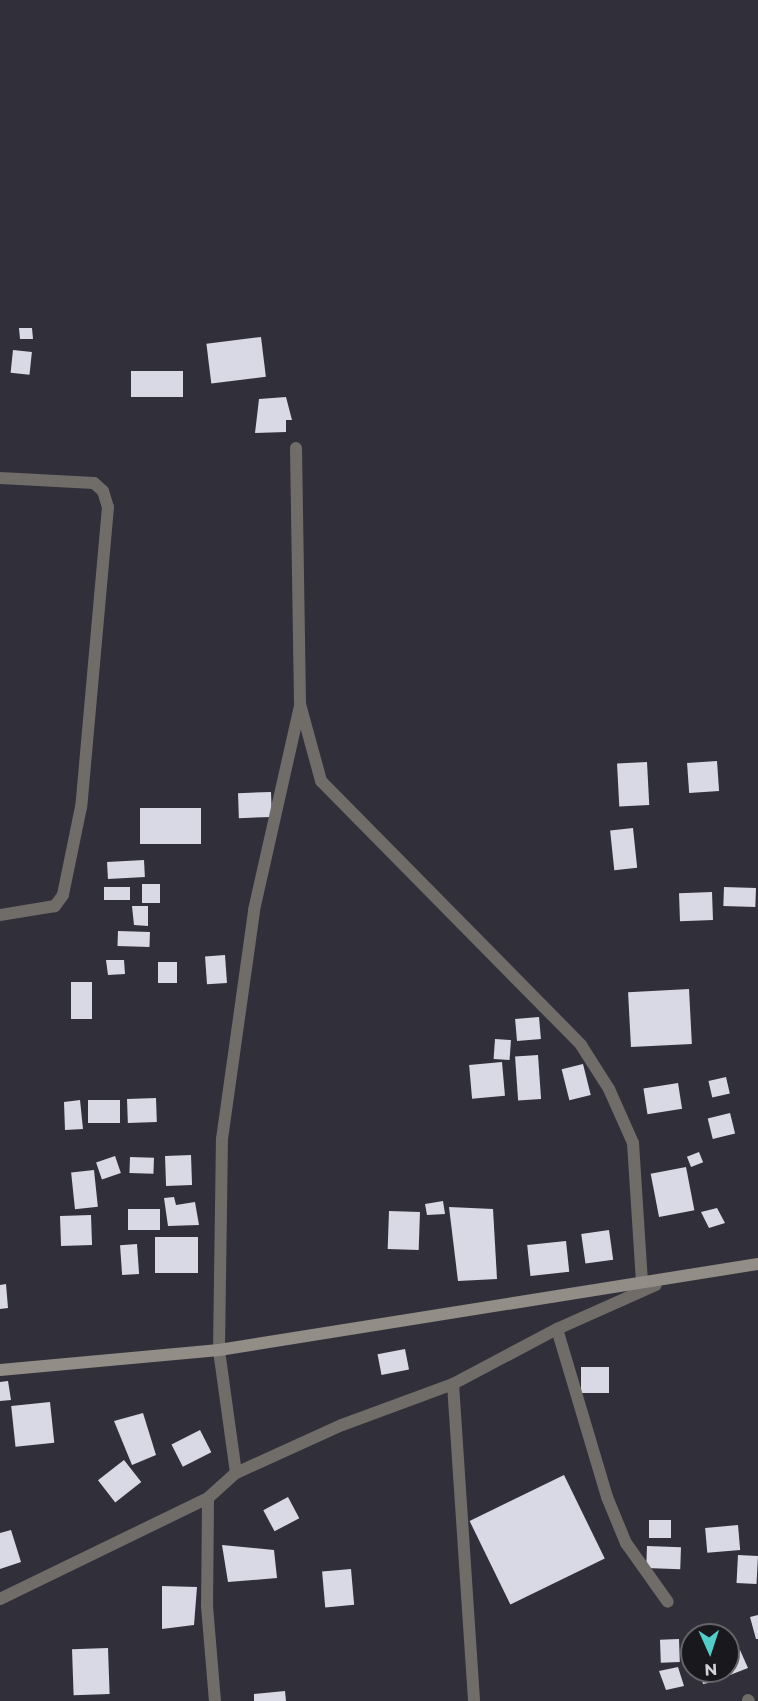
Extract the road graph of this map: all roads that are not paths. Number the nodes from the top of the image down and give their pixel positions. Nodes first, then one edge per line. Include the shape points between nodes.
1 (296, 448) dead end
2 (0, 478) edge
3 (300, 704) junction
4 (0, 915) edge
5 (758, 1264) edge
6 (668, 1279) junction
7 (642, 1283) junction
8 (557, 1329) junction
9 (219, 1350) junction
10 (0, 1370) edge
11 (453, 1384) junction
12 (236, 1473) junction
13 (208, 1498) junction
14 (0, 1599) edge
15 (669, 1602) dead end
16 (215, 1701) edge
17 (474, 1701) edge

1 - 3 street
2 - 4 street via 94,483 103,491 108,507 81,807 63,896 55,906
3 - 7 street via 321,781 581,1045 609,1089 633,1143
3 - 9 street via 254,910 222,1138
5 - 6 street
6 - 7 street
6 - 8 street
7 - 9 street
8 - 11 street
8 - 15 street via 589,1448 614,1516 626,1543
9 - 10 street
9 - 12 street
11 - 12 street via 342,1425
11 - 17 street
12 - 13 street
13 - 14 street
13 - 16 street via 207,1606

